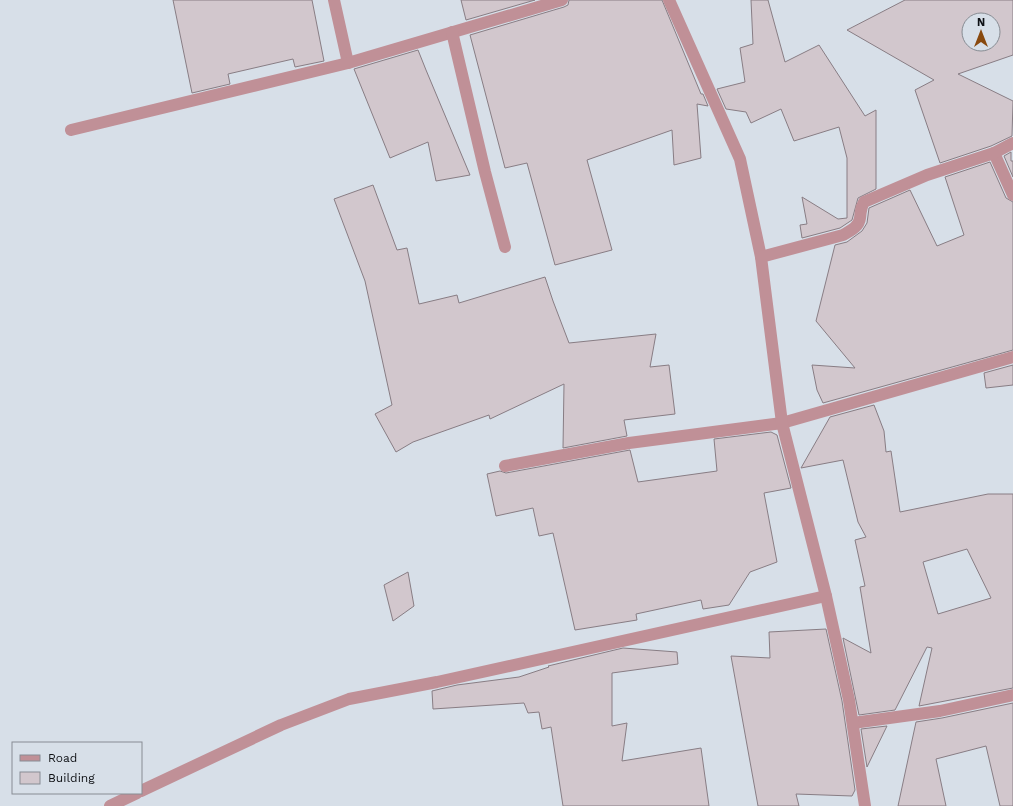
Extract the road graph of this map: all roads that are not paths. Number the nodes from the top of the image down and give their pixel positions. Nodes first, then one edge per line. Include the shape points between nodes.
1 (334, 0) edge
2 (562, 0) edge
3 (669, 0) edge
4 (452, 32) junction
5 (348, 62) junction
6 (71, 130) dead end
7 (1013, 143) edge
8 (994, 153) junction
9 (1013, 195) edge
10 (505, 247) dead end
11 (760, 257) junction
12 (1013, 357) edge
13 (782, 424) junction
14 (505, 466) dead end
15 (826, 596) junction
16 (1013, 695) edge
17 (853, 723) junction
18 (142, 791) edge
19 (136, 794) edge
20 (110, 806) edge
21 (865, 806) edge

1 - 5 street
2 - 4 street
3 - 11 street via 740,159
4 - 5 street
4 - 10 street
5 - 6 street
7 - 8 street
8 - 9 street
8 - 11 street via 927,175 864,202 860,208 858,224 843,235
11 - 13 street
12 - 13 street
13 - 14 street via 629,443
13 - 15 street
15 - 17 street
15 - 18 street via 349,699 281,725
16 - 17 street via 940,711
17 - 21 street
19 - 20 street

